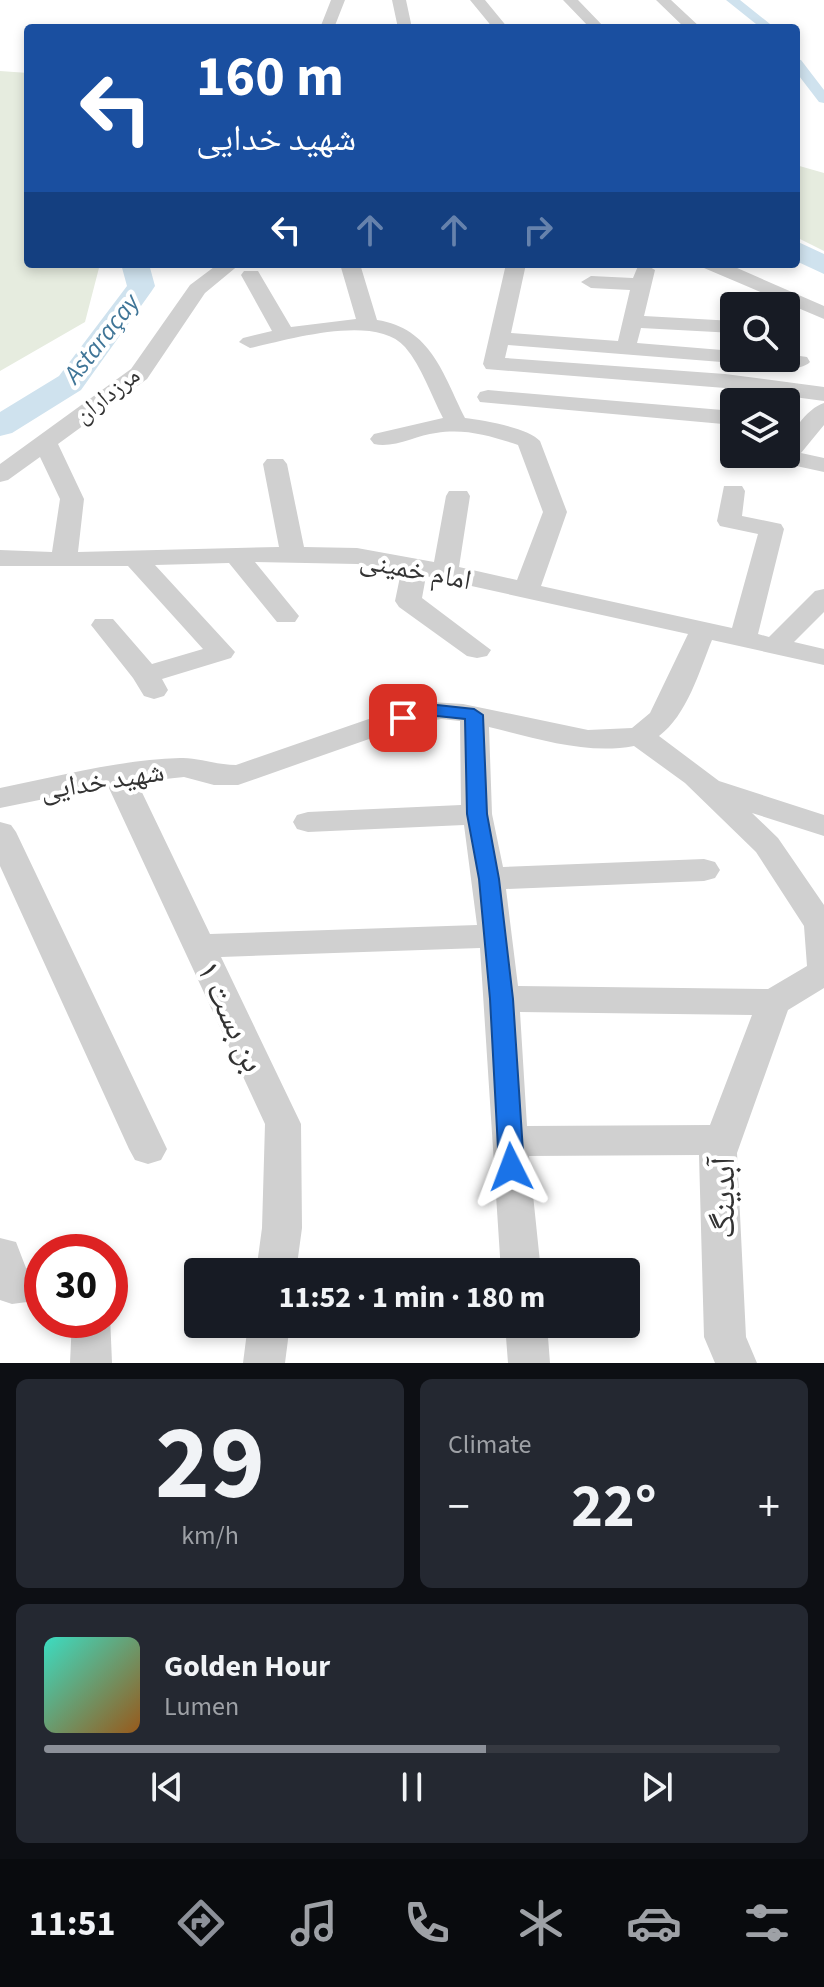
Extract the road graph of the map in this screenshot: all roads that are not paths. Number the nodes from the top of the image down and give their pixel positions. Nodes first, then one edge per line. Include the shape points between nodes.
1 (338, 0) edge
2 (399, 0) edge
3 (477, 0) edge
4 (570, 0) edge
5 (663, 0) edge
6 (329, 24) edge
7 (404, 24) edge
8 (498, 24) edge
9 (594, 24) edge
10 (690, 24) edge
11 (225, 268) edge
12 (351, 268) edge
13 (515, 268) edge
14 (720, 268) edge
15 (251, 275) dead end
16 (591, 282) dead end
17 (824, 313) edge
18 (632, 321) junction
19 (368, 325) junction
20 (720, 326) edge
21 (285, 335) junction
22 (498, 338) junction
23 (250, 342) dead end
24 (626, 348) junction
25 (720, 356) edge
26 (494, 364) junction
27 (728, 372) edge
28 (725, 381) junction
29 (824, 394) edge
30 (488, 397) junction
31 (824, 410) edge
32 (720, 417) edge
33 (457, 424) junction
34 (483, 425) junction
35 (806, 432) edge
36 (382, 439) dead end
37 (45, 442) junction
38 (275, 464) dead end
39 (824, 465) edge
40 (0, 475) edge
41 (733, 491) dead end
42 (458, 496) dead end
43 (293, 554) junction
44 (236, 555) junction
45 (0, 558) edge
46 (135, 558) junction
47 (64, 560) junction
48 (415, 566) junction
49 (445, 572) junction
50 (526, 592) junction
51 (824, 597) edge
52 (286, 616) dead end
53 (104, 625) dead end
54 (703, 630) junction
55 (743, 639) junction
56 (775, 646) junction
57 (477, 650) dead end
58 (824, 657) edge
59 (474, 715) junction
60 (639, 736) junction
61 (118, 774) junction
62 (708, 787) junction
63 (0, 798) edge
64 (477, 814) junction
65 (819, 816) edge
66 (308, 822) dead end
67 (0, 832) edge
68 (704, 870) dead end
69 (489, 879) junction
70 (495, 936) junction
71 (199, 946) junction
72 (824, 971) edge
73 (502, 999) junction
74 (774, 1002) junction
75 (723, 1140) junction
76 (510, 1141) junction
77 (148, 1149) dead end
78 (1, 1252) edge
79 (278, 1258) edge
80 (520, 1258) edge
81 (24, 1285) edge
82 (92, 1338) edge
83 (267, 1338) edge
84 (527, 1338) edge
85 (91, 1363) edge
86 (264, 1363) edge
87 (529, 1363) edge
88 (736, 1363) edge

1 - 6 street
2 - 7 street
3 - 8 street
4 - 9 street
5 - 10 street
11 - 37 street, مرزداران via 197,289 139,374
12 - 19 street
13 - 22 street
14 - 17 street
15 - 21 street
16 - 18 street via 643,277
18 - 20 street
18 - 24 street
19 - 21 street
19 - 33 street via 402,333 418,350
21 - 23 street
22 - 24 street via 549,332
22 - 26 street
24 - 25 street
26 - 28 street
26 - 30 street
27 - 28 street
28 - 29 street
30 - 32 street
30 - 34 street
31 - 35 street
33 - 34 street
33 - 36 street via 438,423
34 - 50 street via 528,441 555,512
35 - 39 street via 786,457
37 - 40 street, مرزداران
37 - 47 street via 72,499
38 - 43 street
41 - 55 street via 729,521 772,529
42 - 49 street
43 - 44 street, امام خمینی
43 - 48 street, امام خمینی via 357,556
44 - 46 street, امام خمینی
44 - 52 street
45 - 47 street, امام خمینی
46 - 47 street, امام خمینی
46 - 53 street via 221,652 150,682
48 - 49 street, امام خمینی
48 - 57 street via 408,601
49 - 50 street, امام خمینی
50 - 54 street, امام خمینی
51 - 56 street
54 - 55 street, امام خمینی
54 - 60 street via 657,725
55 - 56 street, امام خمینی
56 - 58 street, امام خمینی
59 - 60 street, شهید خدایی via 603,741
59 - 61 street, شهید خدایی via 437,710 403,718 238,775 184,767
59 - 64 street
60 - 62 street
61 - 63 street, شهید خدایی
61 - 71 street, بن بست ۱
62 - 65 street
62 - 72 street via 767,845 820,925
64 - 66 street
64 - 69 street
67 - 77 street
68 - 69 street
69 - 70 street
70 - 71 street
70 - 73 street
71 - 79 street, بن بست ۱ via 283,1124
72 - 74 street
73 - 74 street
73 - 76 street
74 - 75 street, آبدینگ
75 - 76 street
75 - 88 street, آبدینگ via 718,1153 725,1337
76 - 80 street
78 - 81 street via 12,1287
82 - 85 street
83 - 86 street
84 - 87 street

